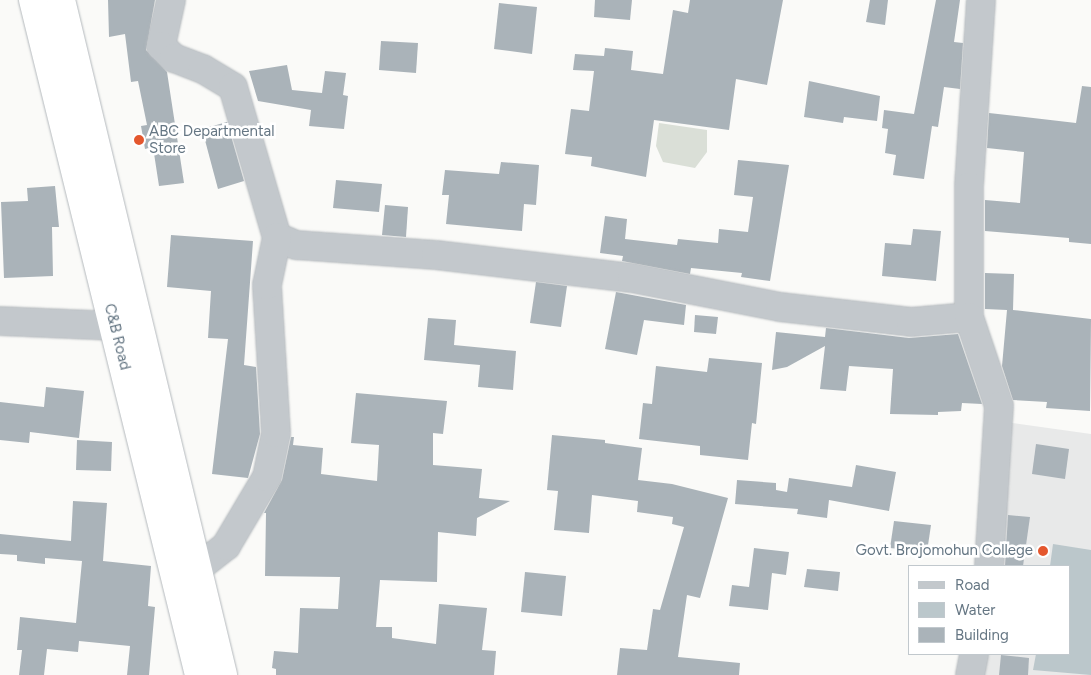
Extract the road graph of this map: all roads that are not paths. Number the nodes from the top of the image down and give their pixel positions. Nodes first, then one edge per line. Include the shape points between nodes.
1 (33, 0) edge
2 (60, 0) edge
3 (172, 0) edge
4 (981, 0) edge
5 (277, 238) junction
6 (969, 317) junction
7 (0, 321) edge
8 (114, 326) junction
9 (989, 565) edge
10 (198, 568) junction
11 (974, 655) edge
12 (199, 675) edge
13 (223, 675) edge
14 (970, 675) edge

1 - 8 highway, C&B Road
2 - 10 highway, C&B Road
3 - 5 street via 161,46 174,58 203,69 233,87
4 - 6 street via 969,187
5 - 6 street via 296,245 436,255 632,278 790,308 911,322
5 - 10 street via 266,285 276,433 267,477 226,546
6 - 9 street via 999,406
7 - 8 street
8 - 12 highway, C&B Road
10 - 13 highway, C&B Road
11 - 14 street

